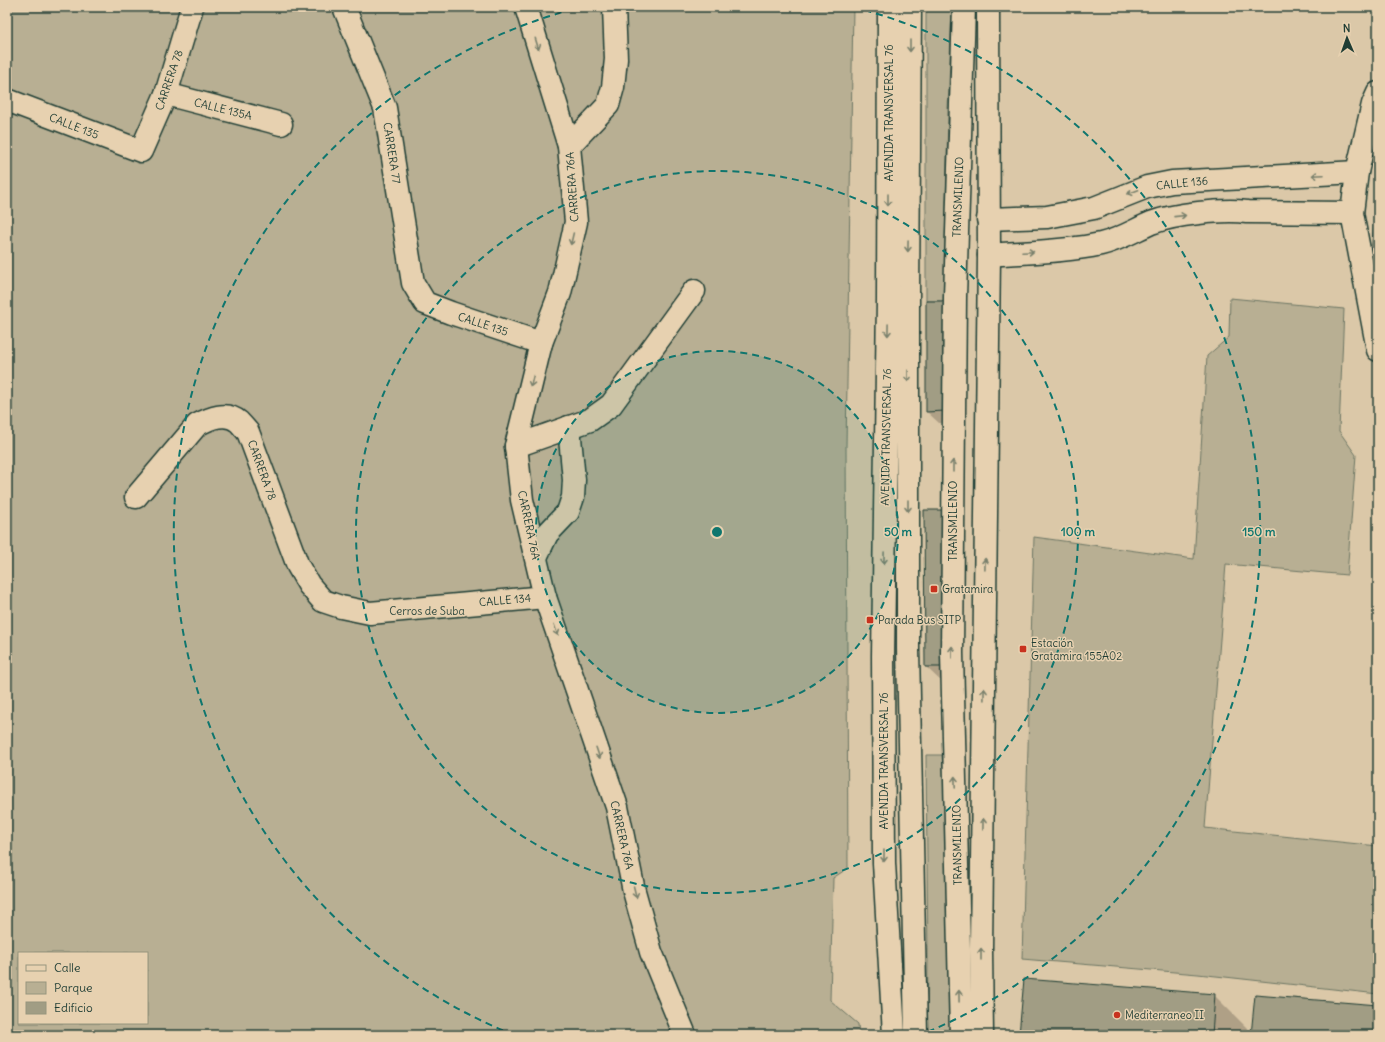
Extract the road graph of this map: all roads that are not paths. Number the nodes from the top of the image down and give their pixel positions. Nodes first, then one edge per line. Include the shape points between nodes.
1 (192, 7) edge
2 (344, 7) edge
3 (526, 7) edge
4 (614, 7) edge
5 (889, 7) edge
6 (910, 7) edge
7 (964, 7) edge
8 (988, 7) edge
9 (1378, 93) edge
10 (166, 94) junction
11 (7, 100) edge
12 (281, 124) dead end
13 (569, 146) junction
14 (141, 151) joint
15 (1357, 172) junction
16 (1235, 178) junction
17 (1233, 210) junction
18 (1352, 214) junction
19 (988, 219) junction
20 (989, 255) junction
21 (694, 291) dead end
22 (425, 303) joint
23 (541, 343) junction
24 (1378, 350) edge
25 (569, 427) junction
26 (516, 446) junction
27 (136, 497) dead end
28 (536, 557) junction
29 (545, 597) junction
30 (323, 601) joint
31 (686, 1035) edge
32 (894, 1035) edge
33 (916, 1035) edge
34 (961, 1035) edge
35 (982, 1035) edge

1 - 10 street, CARRERA 78
2 - 22 street, CARRERA 77 via 385,108 413,284
3 -> 13 street, CARRERA 76A
4 - 13 street via 616,59 608,105
5 -> 32 street, AVENIDA TRANSVERSAL 76 via 883,656 884,863
6 -> 33 street via 908,649
34 -> 7 street, TRANSMILENIO via 952,654 954,297
8 - 19 street
9 - 15 street via 1373,104
10 - 12 street, CALLE 135A
10 - 14 street, CARRERA 78
11 - 14 street, CALLE 135
13 -> 23 street, CARRERA 76A via 576,222 560,293
15 -> 16 street, CALLE 136
15 - 18 street
16 - 17 street
16 -> 19 street, CALLE 136 via 1172,182 1146,188 1094,208 1054,216
17 - 18 street
20 -> 17 street via 1074,250 1122,237 1153,222 1173,216
18 - 24 street
19 - 20 street
35 -> 20 street
21 - 25 street via 611,405 590,420
22 - 23 street, CALLE 135
23 -> 26 street, CARRERA 76A
25 - 26 street
25 - 28 street via 574,497 568,512 547,534
26 - 28 street, CARRERA 76A via 522,500
27 - 30 street, CARRERA 78 via 196,425 210,418 225,416 238,422 248,432 298,566 309,585
28 - 29 street, CARRERA 76A
29 - 30 street, CALLE 134 via 370,613
29 -> 31 street, CARRERA 76A via 617,807 634,890 651,952

